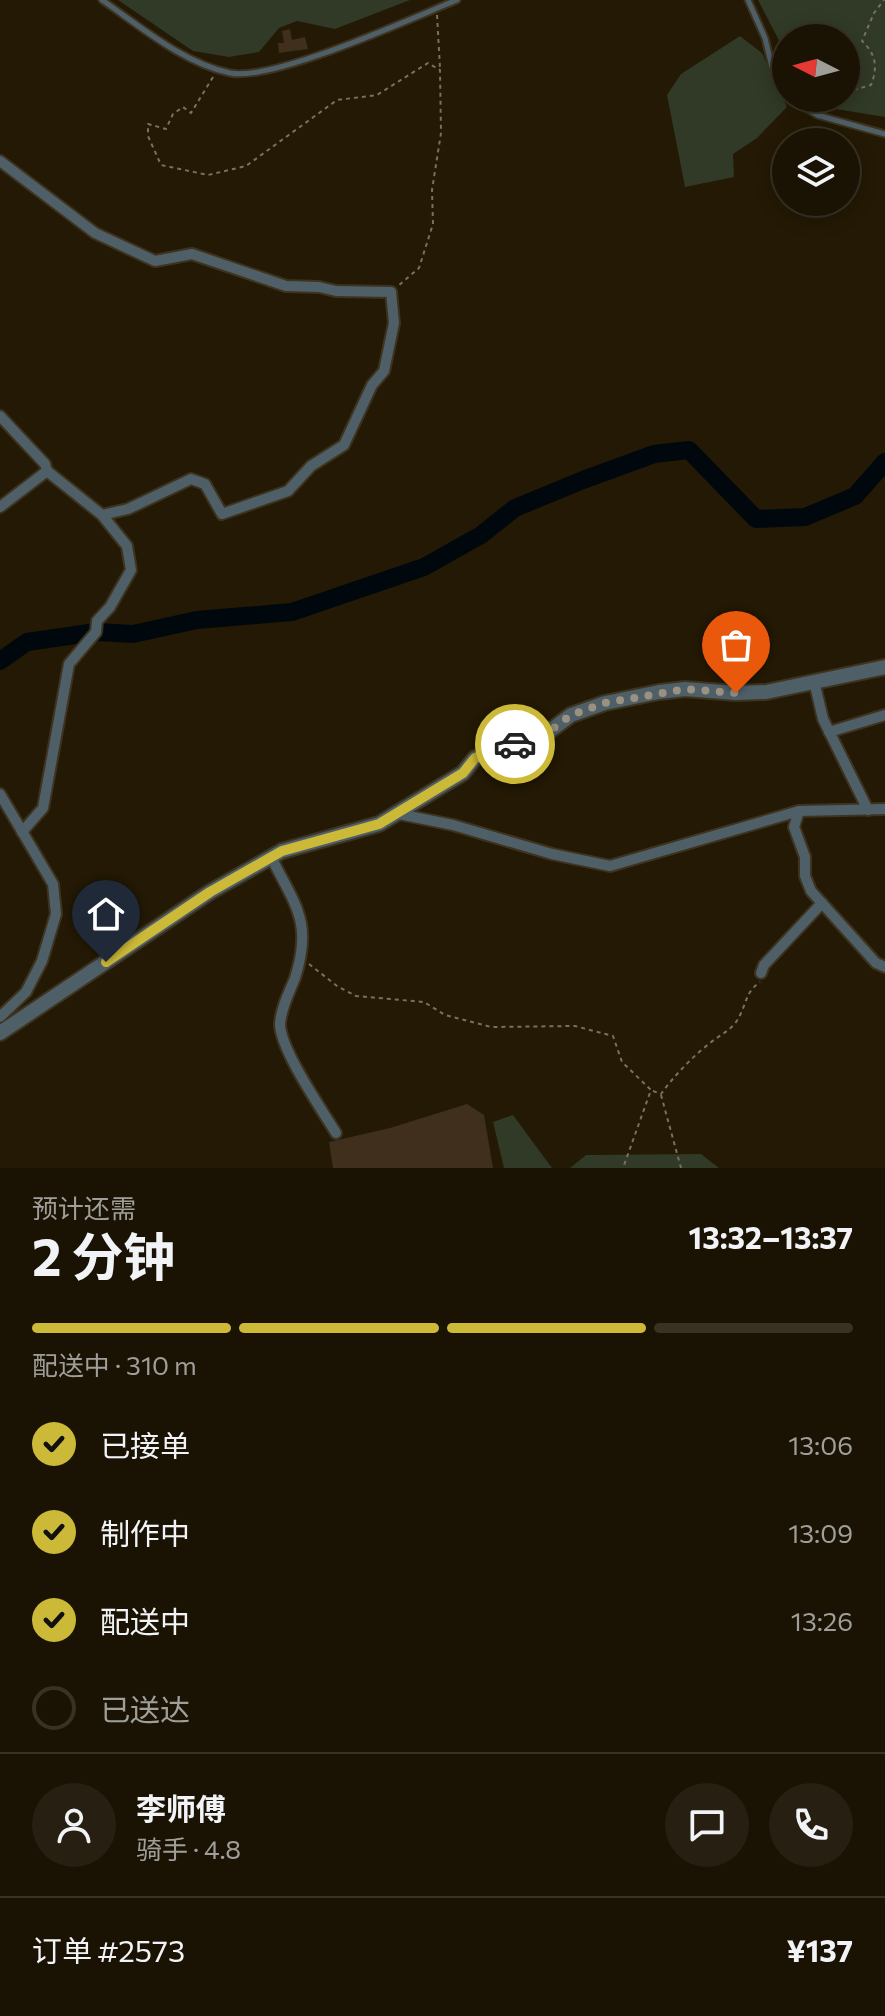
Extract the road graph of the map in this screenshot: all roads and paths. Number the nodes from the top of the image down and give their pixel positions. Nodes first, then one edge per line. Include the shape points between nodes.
1 (102, 0) edge
2 (457, 0) edge
3 (748, 0) edge
4 (884, 0) edge
5 (437, 8) junction
6 (772, 67) edge
7 (218, 70) junction
8 (440, 70) junction
9 (860, 88) edge
10 (812, 112) edge
11 (885, 134) edge
12 (0, 161) edge
13 (391, 292) junction
14 (0, 416) edge
15 (47, 471) junction
16 (0, 507) edge
17 (102, 515) junction
18 (885, 667) edge
19 (814, 681) junction
20 (885, 715) edge
21 (829, 732) junction
22 (0, 794) edge
23 (885, 809) edge
24 (868, 810) junction
25 (799, 811) junction
26 (399, 814) junction
27 (22, 832) junction
28 (271, 857) junction
29 (822, 903) junction
30 (301, 957) dead end
31 (885, 967) edge
32 (761, 973) joint
33 (0, 1017) edge
34 (0, 1033) edge
35 (651, 1090) junction
36 (661, 1094) junction
37 (336, 1133) dead end
38 (623, 1168) edge
39 (681, 1168) edge

1 - 7 lane
2 - 5 lane
3 - 6 lane
4 - 9 path via 862,41 871,50 876,71 871,85
5 - 7 lane via 319,55 246,75
5 - 8 path
7 - 8 path via 191,113 183,107 166,129 148,124 161,165 208,175 246,166 337,100 377,95 428,63
8 - 13 path via 433,224 419,268
10 - 11 lane
12 - 13 street via 95,233 155,261 192,254 286,286
13 - 17 street via 394,323 384,371 363,403 350,437 288,491 222,514 205,484 191,479 128,509
14 - 15 street
15 - 16 street
15 - 17 street
17 - 27 street via 127,546 131,570 97,621 96,632 69,664 43,808
18 - 19 street
19 - 21 street
19 - 26 street via 766,692 659,692 594,707 571,715 547,733 475,758 463,773
20 - 21 street
21 - 24 street
22 - 27 street
23 - 24 street
24 - 25 street
25 - 26 street via 610,866
25 - 29 street via 794,827 805,857 805,876
26 - 28 street
27 - 33 street via 53,884 56,914 26,992
28 - 34 street
28 - 37 street via 303,924 282,1036
29 - 31 street
29 - 32 street
30 - 35 path via 356,996 424,1002 445,1015 491,1027 575,1026 613,1036 622,1062
32 - 36 path via 760,983 752,987 725,1035 713,1040
35 - 36 path
35 - 38 path
36 - 39 path

